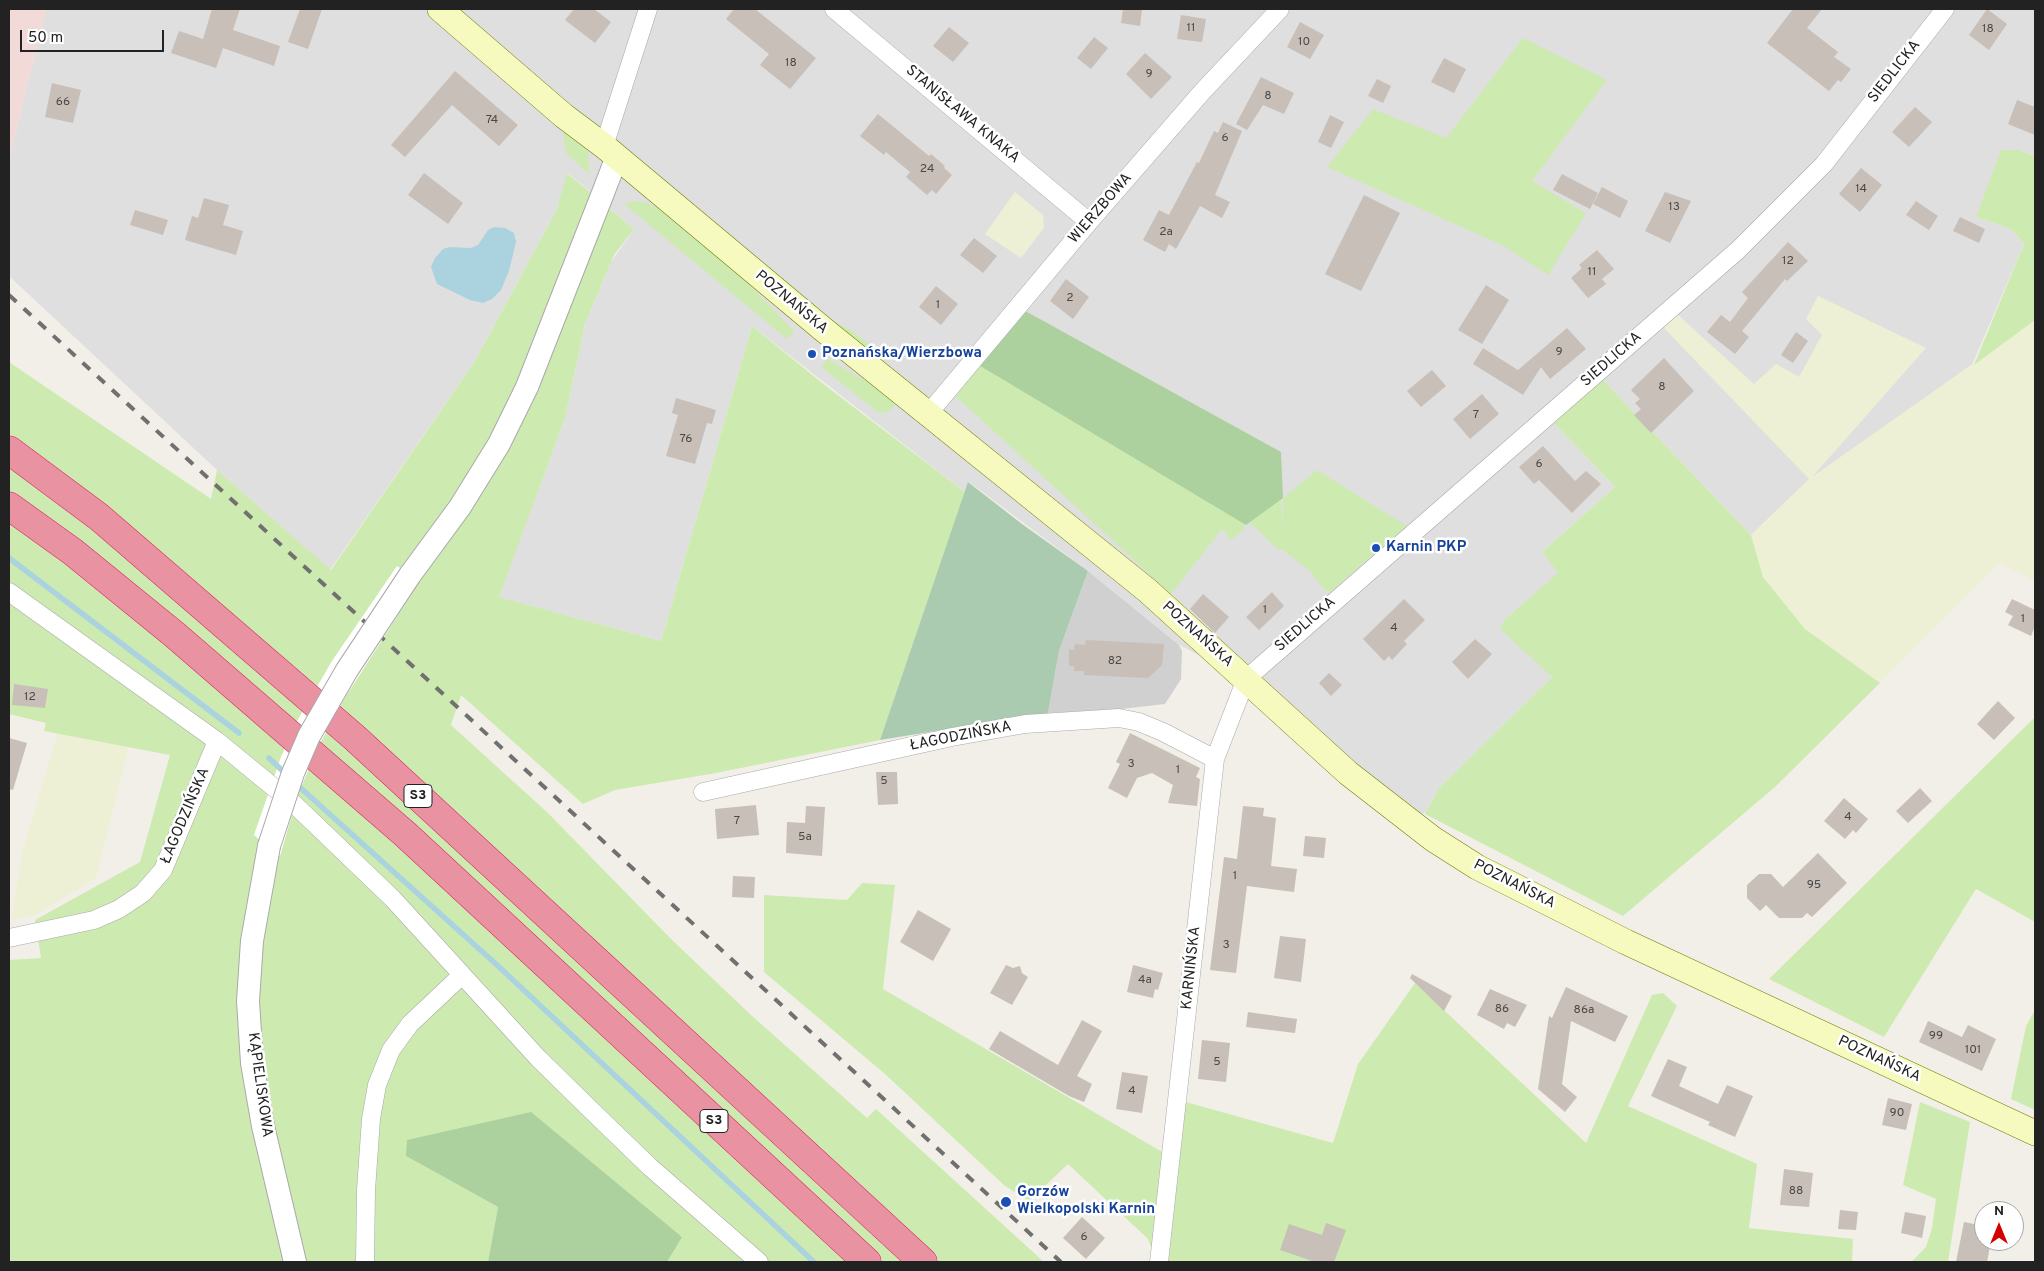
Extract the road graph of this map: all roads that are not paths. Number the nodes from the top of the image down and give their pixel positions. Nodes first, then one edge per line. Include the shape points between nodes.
1 (440, 9) edge
2 (648, 9) edge
3 (834, 9) edge
4 (1280, 9) edge
5 (1945, 9) edge
6 (612, 153) junction
7 (1089, 222) junction
8 (928, 414) junction
9 (9, 450) edge
10 (9, 506) edge
11 (9, 592) edge
12 (1246, 679) junction
13 (218, 741) junction
14 (1215, 759) junction
15 (703, 792) dead end
16 (9, 938) edge
17 (462, 975) junction
18 (2035, 1134) edge
19 (295, 1262) edge
20 (365, 1262) edge
21 (759, 1262) edge
22 (867, 1262) edge
23 (923, 1262) edge
24 (1159, 1262) edge

1 - 6 main road, POZNAŃSKA
2 - 6 street
3 - 7 street, STANISŁAWA KNAKA
4 - 7 street, WIERZBOWA via 1202,92
5 - 12 street, SIEDLICKA via 1824,164 1738,250
6 - 8 main road, POZNAŃSKA
6 - 19 street, KĄPIELISKOWA, bridge via 613,167 528,387 499,444 347,670 309,736 293,772 269,846 252,942 248,1001 263,1126
7 - 8 street, WIERZBOWA
8 - 12 main road, POZNAŃSKA via 1148,591
9 - 23 highway, S3 via 100,517 348,731
10 - 22 highway, S3 via 73,552 175,635 405,834
11 - 13 street
12 - 14 street, KARNIŃSKA
12 - 18 main road, POZNAŃSKA via 1348,773 1389,806 1477,867 1626,942
13 - 16 street, ŁAGODZIŃSKA via 163,870 143,892 119,909 94,920
13 - 17 street via 294,804 394,899
14 - 15 street, ŁAGODZIŃSKA via 1163,732 1119,718 1026,724 952,737
14 - 24 street, KARNIŃSKA
17 - 20 street via 410,1024 391,1050 377,1086 366,1190
17 - 21 street via 591,1110 650,1167

